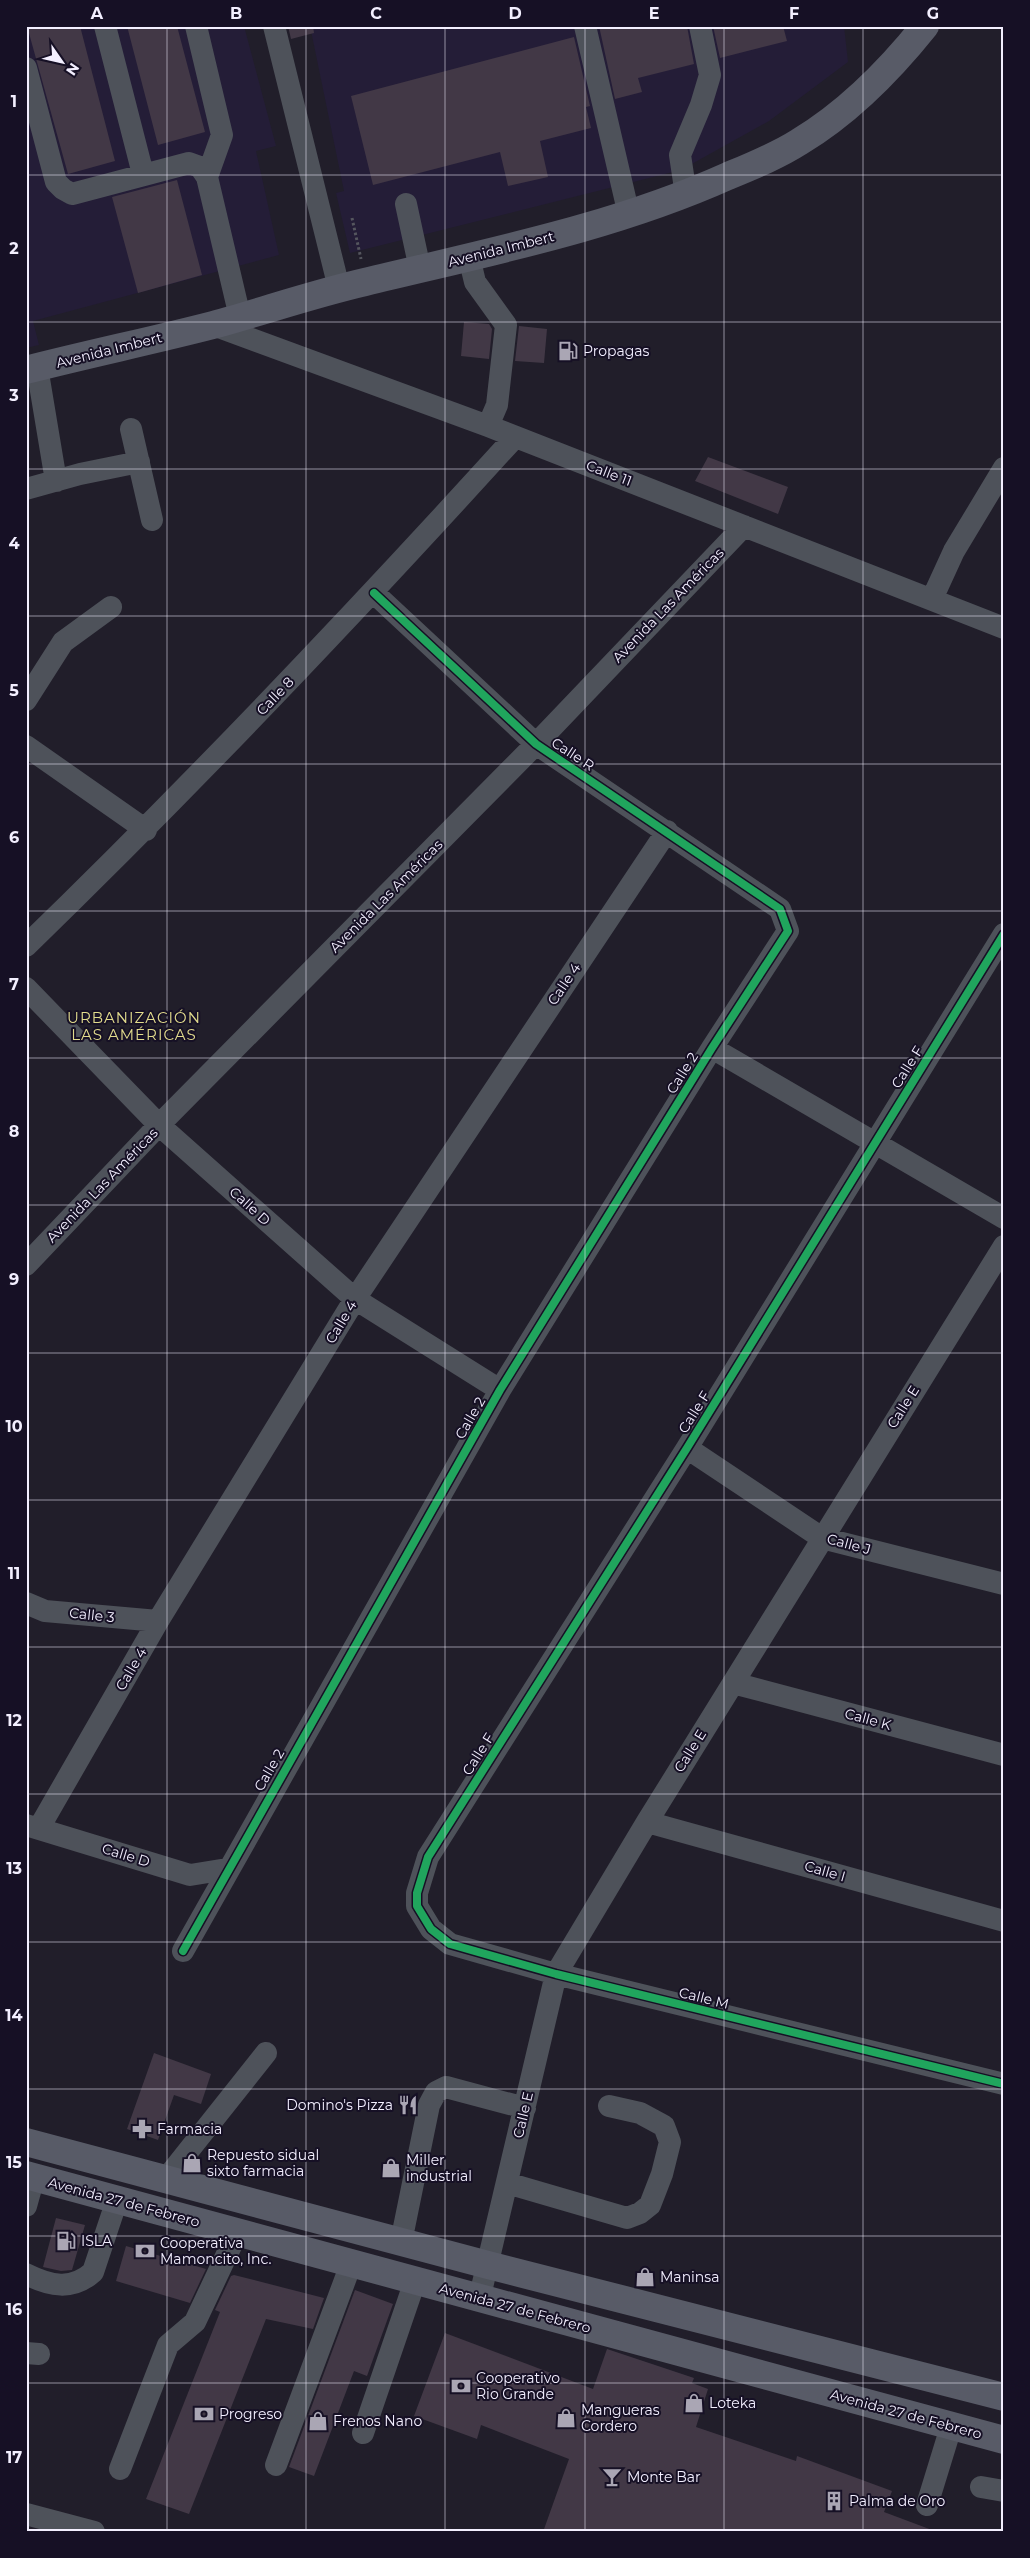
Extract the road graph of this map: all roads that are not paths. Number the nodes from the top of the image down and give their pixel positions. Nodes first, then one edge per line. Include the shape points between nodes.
1 (105, 26) edge
2 (196, 26) edge
3 (274, 26) edge
4 (585, 26) edge
5 (700, 26) edge
6 (925, 26) edge
7 (26, 68) edge
8 (143, 174) junction
9 (207, 177) junction
10 (686, 195) junction
11 (406, 204) dead end
12 (629, 215) junction
13 (469, 257) junction
14 (420, 269) junction
15 (339, 288) junction
16 (240, 317) junction
17 (213, 324) junction
18 (32, 368) edge
19 (488, 426) junction
20 (131, 429) dead end
21 (515, 437) junction
22 (139, 462) junction
23 (1004, 468) edge
24 (56, 481) junction
25 (26, 489) edge
26 (152, 520) dead end
27 (744, 526) junction
28 (374, 593) junction
29 (932, 599) junction
30 (111, 606) dead end
31 (1004, 628) edge
32 (26, 700) edge
33 (536, 744) junction
34 (26, 746) edge
35 (146, 830) junction
36 (667, 831) junction
37 (780, 909) joint
38 (1004, 934) edge
39 (26, 946) edge
40 (26, 988) edge
41 (712, 1048) junction
42 (159, 1125) junction
43 (874, 1144) junction
44 (1004, 1218) edge
45 (1004, 1246) edge
46 (26, 1265) edge
47 (355, 1299) junction
48 (500, 1390) junction
49 (687, 1448) junction
50 (822, 1538) junction
51 (1001, 1578) edge
52 (26, 1604) edge
53 (158, 1622) junction
54 (733, 1683) junction
55 (1004, 1755) edge
56 (647, 1822) junction
57 (32, 1826) edge
58 (228, 1869) junction
59 (417, 1906) joint
60 (1004, 1921) edge
61 (183, 1951) dead end
62 (556, 1974) junction
63 (266, 2053) dead end
64 (1004, 2084) edge
65 (609, 2106) dead end
66 (525, 2108) junction
67 (26, 2142) edge
68 (30, 2176) edge
69 (166, 2179) junction
70 (507, 2183) junction
71 (117, 2200) junction
72 (26, 2206) edge
73 (237, 2233) junction
74 (401, 2242) junction
75 (351, 2264) junction
76 (488, 2265) junction
77 (26, 2274) edge
78 (415, 2281) junction
79 (479, 2300) junction
80 (1004, 2397) edge
81 (952, 2427) junction
82 (363, 2433) dead end
83 (1004, 2440) edge
84 (276, 2465) dead end
85 (120, 2469) dead end
86 (981, 2487) dead end
87 (1004, 2491) edge
88 (927, 2505) dead end
89 (26, 2514) edge
90 (94, 2532) edge

1 - 8 street
2 - 9 street via 222,135
3 - 15 street
4 - 12 street
5 - 10 street via 710,75 680,155
6 - 10 main road, Avenida Imbert via 895,64 865,93 799,143
7 - 8 street via 56,182 63,189 72,194
8 - 9 street via 189,163 200,167
9 - 16 street
10 - 12 main road, Avenida Imbert
11 - 14 street
12 - 13 main road, Avenida Imbert
13 - 14 main road, Avenida Imbert
13 - 19 street via 475,282 506,325 497,405
14 - 15 main road, Avenida Imbert
15 - 16 main road, Avenida Imbert
16 - 17 main road, Avenida Imbert
17 - 18 main road, Avenida Imbert
17 - 19 street, Calle 11
18 - 24 street
19 - 21 street, Calle 11
20 - 22 street
21 - 27 street, Calle 11
21 - 28 street, Calle 8
22 - 24 street
22 - 26 street
23 - 29 street via 954,551
24 - 25 street
27 - 29 street, Calle 11
27 - 33 street, Avenida Las Américas
28 - 33 street, Calle R
28 - 35 street, Calle 8
29 - 31 street, Calle 11
30 - 32 street via 63,642
33 - 36 street, Calle R
33 - 42 street, Avenida Las Américas
34 - 35 street
35 - 39 street, Calle 8
36 - 37 street, Calle R
36 - 47 street, Calle 4
37 - 41 street, Calle 2 via 788,931
38 - 43 street, Calle F
40 - 42 street, Calle D
41 - 43 street
41 - 48 street, Calle 2
42 - 46 street, Avenida Las Américas
42 - 47 street, Calle D
43 - 44 street
43 - 49 street, Calle F
45 - 50 street, Calle E
47 - 48 street, Calle D
47 - 53 street, Calle 4
48 - 58 street, Calle 2
49 - 50 street, Calle J
49 - 59 street, Calle F via 428,1857 417,1893
50 - 51 street, Calle J
50 - 54 street, Calle E
52 - 53 street, Calle 3 via 45,1610
53 - 57 street, Calle 4
54 - 55 street, Calle K
54 - 56 street, Calle E
56 - 60 street, Calle I
56 - 62 street, Calle E
57 - 58 street, Calle D via 190,1875
58 - 61 street, Calle 2
59 - 62 street, Calle M via 432,1929 450,1944
62 - 64 street, Calle M
62 - 66 street, Calle E
63 - 69 street
65 - 70 street via 640,2113 664,2126 670,2142 650,2205 640,2213 627,2218
66 - 70 street, Calle E
66 - 74 street via 446,2087 436,2092 429,2105
67 - 69 main road
68 - 71 main road, Avenida 27 de Febrero
68 - 72 street
69 - 74 main road
70 - 76 street, Calle E
71 - 73 main road, Avenida 27 de Febrero
71 - 77 street via 93,2272 85,2279 68,2286
73 - 75 main road, Avenida 27 de Febrero
73 - 85 street via 195,2322 168,2345
74 - 76 main road
75 - 78 main road, Avenida 27 de Febrero
75 - 84 street
76 - 79 street, Calle E
76 - 80 main road
78 - 79 main road, Avenida 27 de Febrero
78 - 82 street
79 - 81 main road, Avenida 27 de Febrero via 523,2309
81 - 83 main road, Avenida 27 de Febrero
81 - 88 street
86 - 87 street
89 - 90 street

